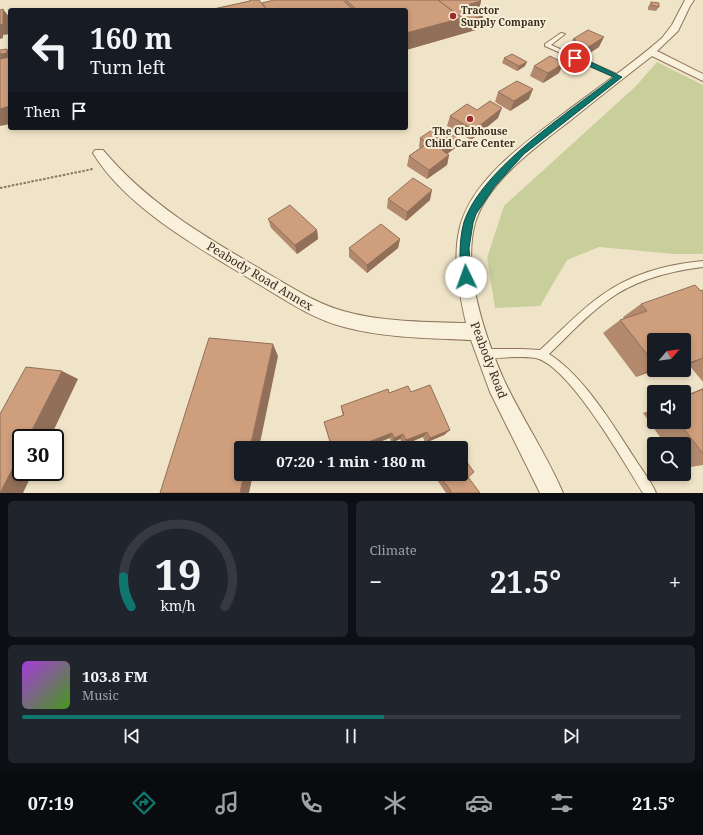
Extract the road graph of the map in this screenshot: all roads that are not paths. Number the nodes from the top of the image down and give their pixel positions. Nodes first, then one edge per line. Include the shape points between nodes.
1 (690, 0) edge
2 (563, 34) dead end
3 (651, 52) junction
4 (619, 77) junction
5 (703, 78) edge
6 (99, 153) dead end
7 (703, 264) edge
8 (476, 332) junction
9 (484, 354) junction
10 (541, 355) junction
11 (552, 493) edge
12 (650, 493) edge

1 - 3 street, Peabody Road via 683,8 677,26
2 - 4 lane via 547,44
3 - 4 street, Peabody Road
3 - 5 street
4 - 8 street, Peabody Road via 513,160 492,184 473,213 466,235 465,262 469,301
6 - 8 street, Peabody Road Annex via 108,166 142,198 197,238 316,309 344,319 368,323
7 - 10 lane via 671,269 613,292
8 - 9 street, Peabody Road
9 - 10 lane
9 - 11 street, Peabody Road via 505,403
10 - 12 lane via 556,366 588,400

